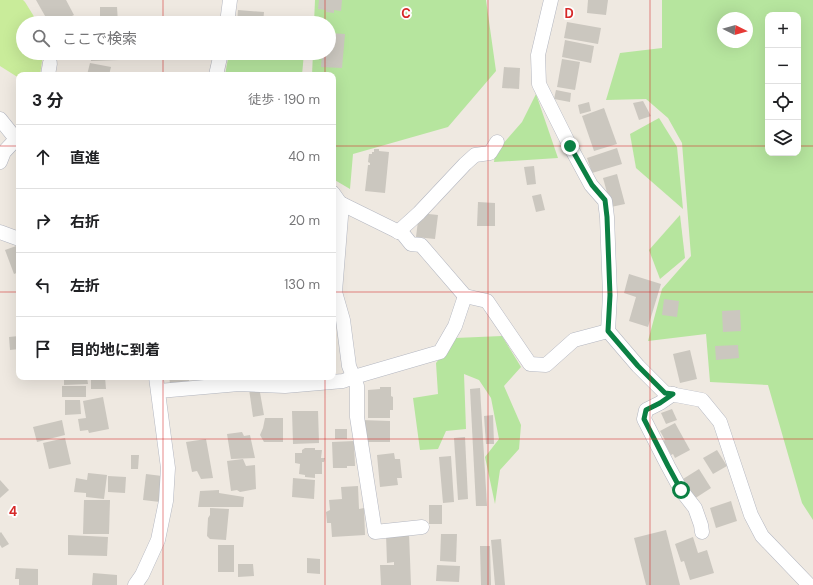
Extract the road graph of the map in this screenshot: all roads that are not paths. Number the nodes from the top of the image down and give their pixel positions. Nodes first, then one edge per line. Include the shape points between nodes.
1 (230, 0) edge
2 (551, 0) edge
3 (228, 16) edge
4 (219, 60) edge
5 (217, 72) edge
6 (0, 119) edge
7 (16, 136) edge
8 (16, 140) edge
9 (496, 142) dead end
10 (0, 162) edge
11 (337, 199) edge
12 (0, 232) edge
13 (398, 232) junction
14 (16, 238) edge
15 (336, 246) edge
16 (336, 296) edge
17 (466, 296) junction
18 (608, 331) junction
19 (354, 377) junction
20 (156, 380) edge
21 (158, 391) junction
22 (673, 394) junction
23 (422, 527) dead end
24 (702, 532) dead end
25 (135, 585) edge
26 (809, 585) edge

1 - 3 street
2 - 18 street via 538,55 539,84 592,185 605,200 610,295
4 - 5 street
6 - 7 street
8 - 10 street via 4,152
9 - 13 street via 490,153 475,156 465,164
11 - 13 street
11 - 15 street
12 - 14 street
13 - 17 street via 411,244 422,245
16 - 19 street via 343,320 349,366
17 - 18 street via 487,301 530,364 546,365 574,340
17 - 19 street via 455,326 440,352
18 - 22 street via 665,393
19 - 21 street via 343,381 285,386 239,384
19 - 23 street via 357,386 357,417 375,532
20 - 21 street
21 - 25 street via 168,468 166,501 158,540
22 - 24 street via 646,410 644,419 681,490 695,508
22 - 26 street via 702,400 720,422 751,515 762,536

